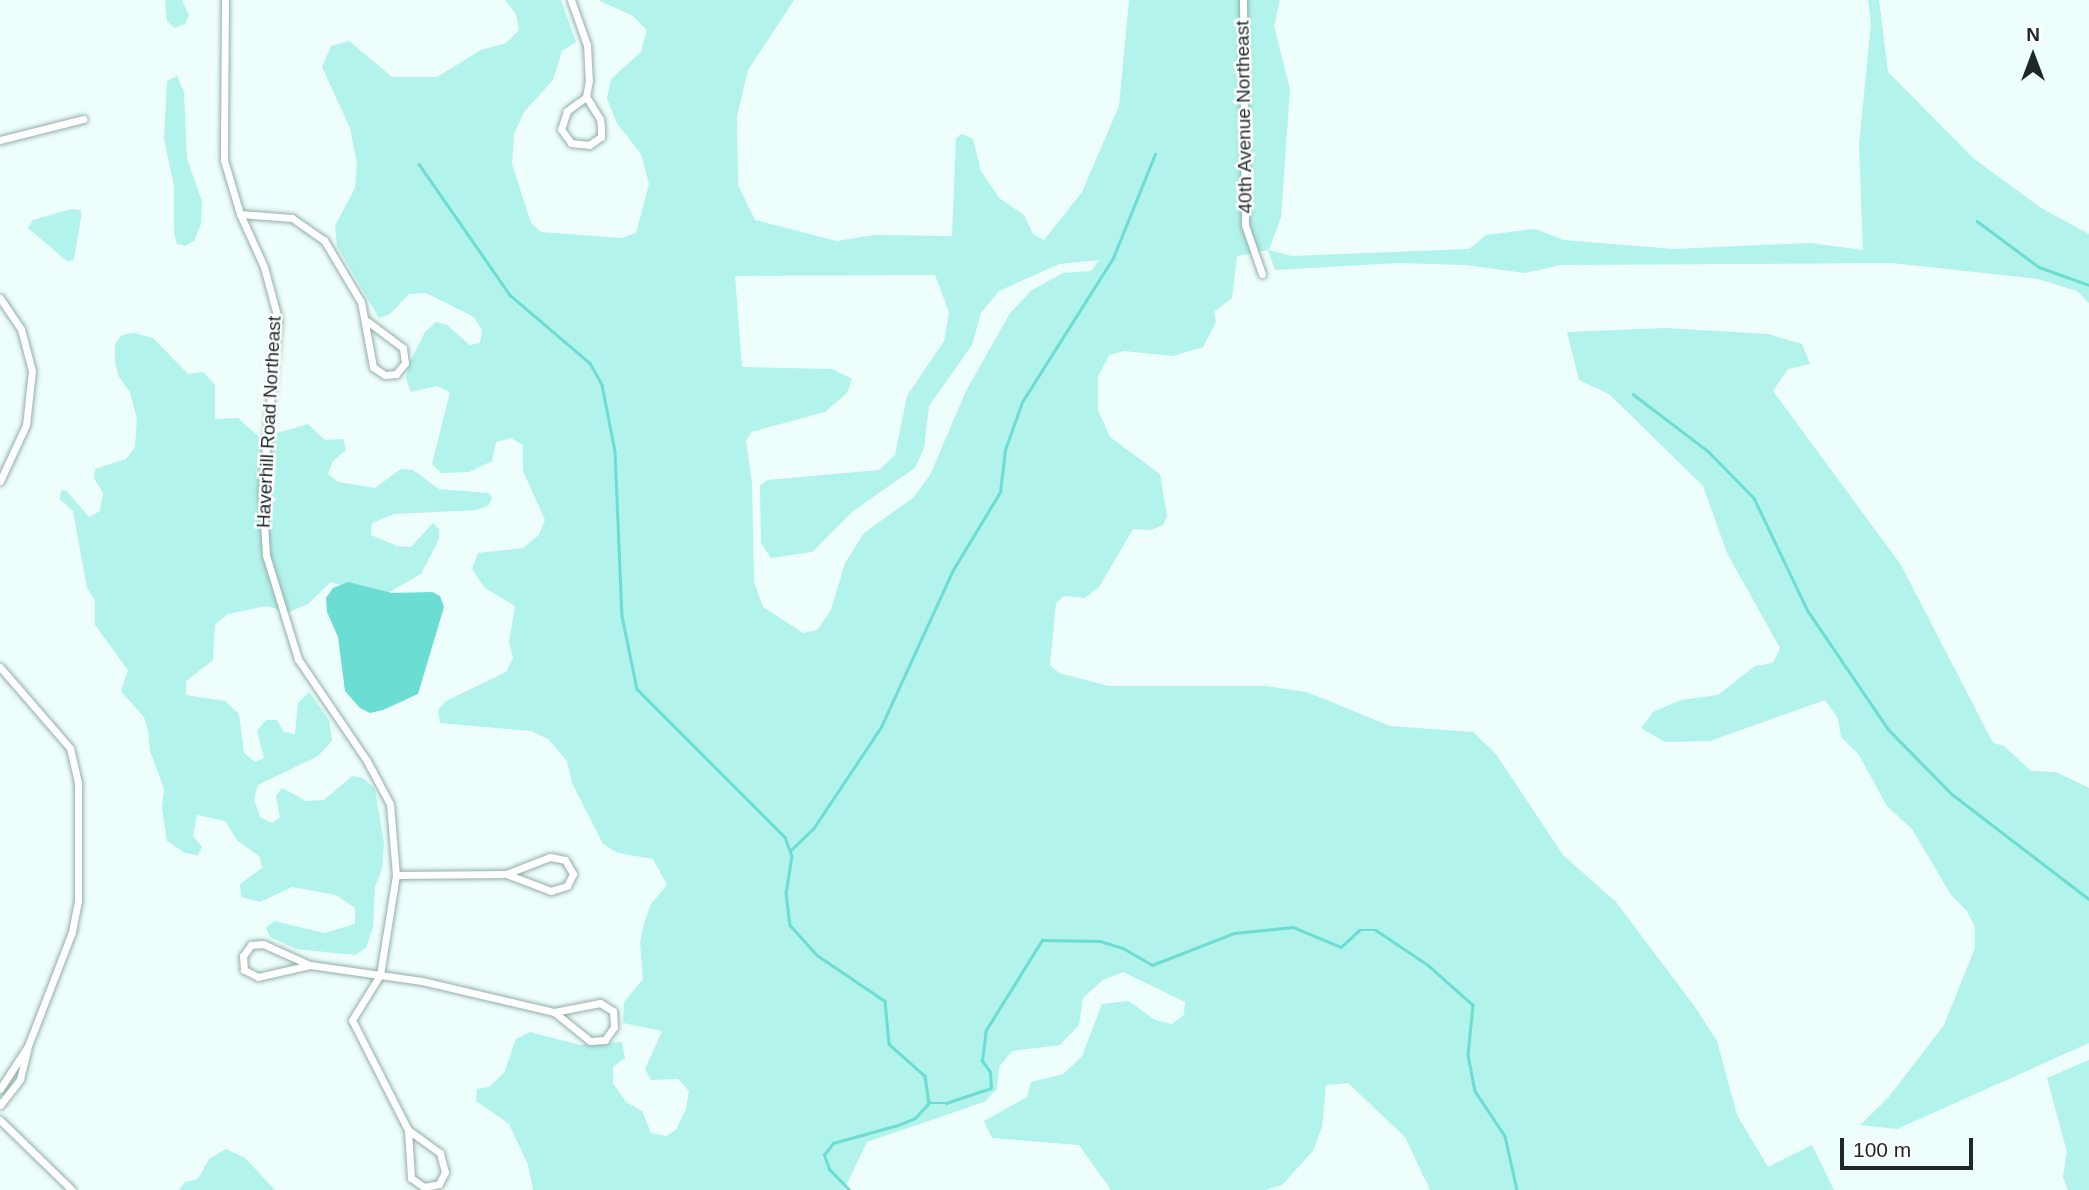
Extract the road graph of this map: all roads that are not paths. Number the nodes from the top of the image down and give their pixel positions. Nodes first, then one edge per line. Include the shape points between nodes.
1 (225, 0) edge
2 (572, 0) edge
3 (1243, 0) edge
4 (586, 97) junction
5 (83, 119) dead end
6 (0, 140) edge
7 (240, 214) junction
8 (1262, 274) dead end
9 (0, 298) edge
10 (367, 321) junction
11 (0, 481) edge
12 (0, 667) edge
13 (506, 874) junction
14 (396, 876) junction
15 (310, 965) junction
16 (380, 975) junction
17 (554, 1012) junction
18 (28, 1046) junction
19 (0, 1089) edge
20 (0, 1105) edge
21 (0, 1120) edge
22 (408, 1129) junction
23 (72, 1190) edge

1 - 7 street, Haverhill Road Northeast via 224,160
2 - 4 street via 587,45
3 - 8 street, 40th Avenue Northeast via 1245,225
4 - 4 street via 562,120 561,129 571,143 589,145 601,137 600,118
5 - 6 street
7 - 10 street via 292,218 324,240
7 - 14 street, Haverhill Road Northeast via 264,267 278,319 262,490 270,577 298,659 384,789 394,823
9 - 11 street via 25,337 32,388 22,440
10 - 10 street via 373,367 385,375 396,374 405,363 403,348
12 - 18 street via 66,740 78,784 75,924
13 - 13 street via 551,891 567,886 573,874 565,860 550,857
13 - 14 street
14 - 16 street, Haverhill Road Northeast
15 - 15 street via 258,977 244,970 243,956 251,945 263,944
15 - 16 street
16 - 17 street
16 - 22 street, Haverhill Road Northeast via 352,1020
17 - 17 street via 590,1041 612,1035 614,1018 608,1006 592,1003
18 - 19 street
18 - 20 street via 20,1079
21 - 23 street
22 - 22 street via 440,1153 445,1172 439,1184 424,1187 411,1178

